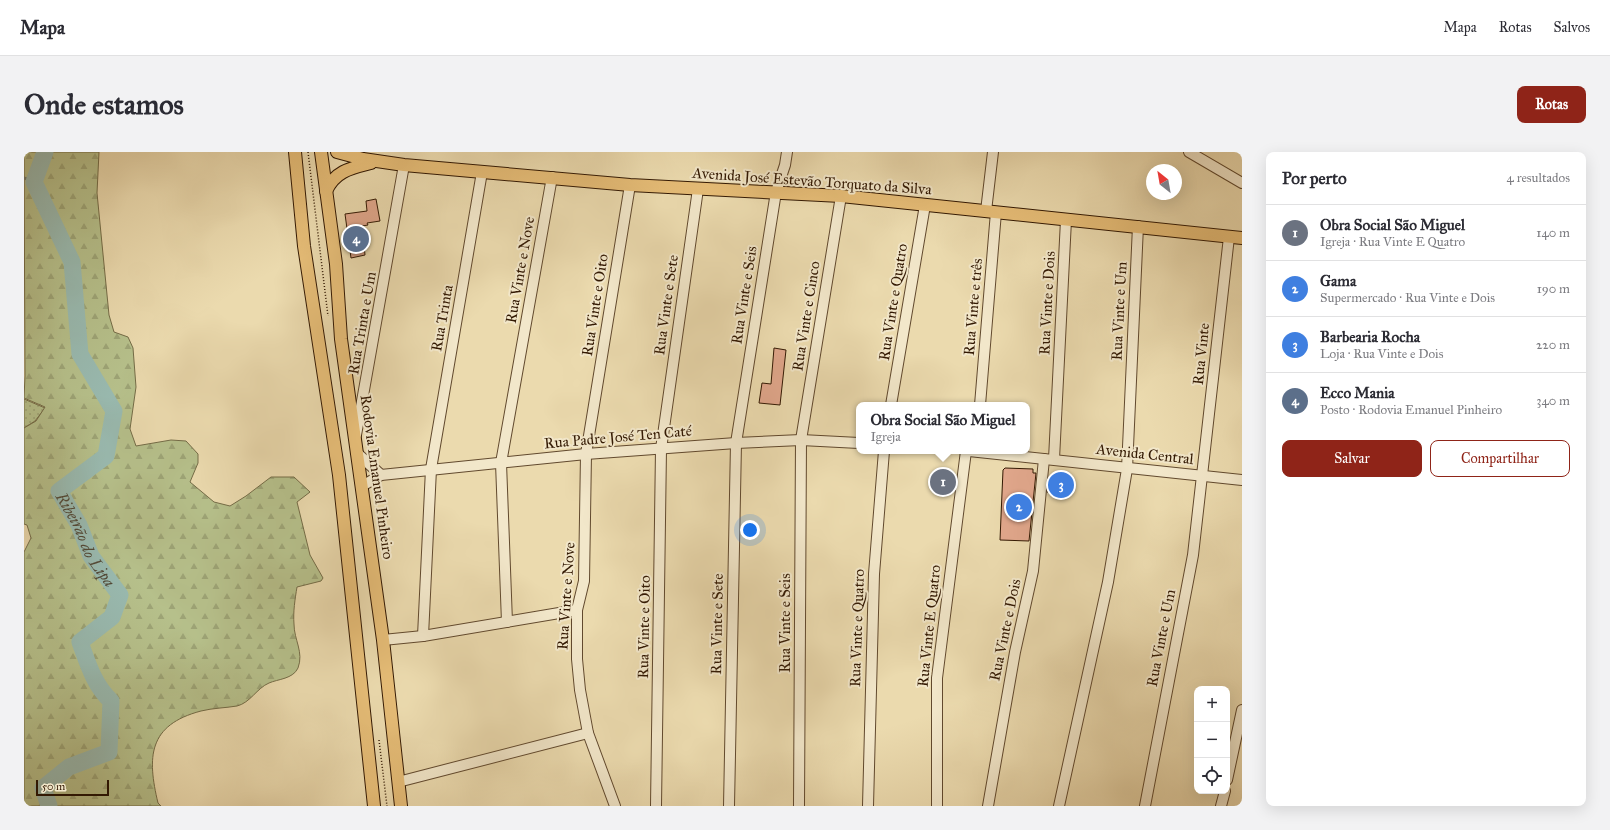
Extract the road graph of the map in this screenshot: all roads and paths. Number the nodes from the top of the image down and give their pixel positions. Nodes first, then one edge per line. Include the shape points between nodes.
1 (295, 152) edge
2 (321, 152) edge
3 (337, 152) edge
4 (787, 152) edge
5 (993, 152) edge
6 (1189, 152) edge
7 (379, 162) junction
8 (404, 165) junction
9 (482, 172) junction
10 (552, 177) junction
11 (1242, 183) edge
12 (630, 185) junction
13 (698, 189) junction
14 (326, 191) junction
15 (776, 192) junction
16 (841, 196) junction
17 (924, 205) junction
18 (991, 212) junction
19 (1066, 220) junction
20 (1138, 226) junction
21 (1229, 237) junction
22 (1242, 238) edge
23 (891, 402) edge
24 (980, 402) edge
25 (356, 437) junction
26 (801, 440) junction
27 (736, 443) junction
28 (856, 443) edge
29 (661, 449) junction
30 (358, 454) junction
31 (586, 454) junction
32 (884, 454) edge
33 (968, 454) edge
34 (1004, 454) edge
35 (1049, 459) junction
36 (501, 463) junction
37 (431, 469) junction
38 (1127, 469) junction
39 (381, 475) junction
40 (1202, 475) junction
41 (1242, 480) edge
42 (362, 486) junction
43 (577, 610) junction
44 (507, 622) junction
45 (423, 636) junction
46 (383, 640) junction
47 (1242, 710) edge
48 (588, 733) junction
49 (1230, 766) edge
50 (398, 782) junction
51 (1224, 794) edge
52 (400, 802) edge
53 (374, 804) edge
54 (615, 806) edge
55 (656, 806) edge
56 (729, 806) edge
57 (799, 806) edge
58 (868, 806) edge
59 (936, 806) edge
60 (988, 806) edge
61 (1059, 806) edge
62 (1145, 806) edge
63 (1221, 806) edge

1 - 53 main road via 304,246 339,474
2 - 14 main road, Rodovia Emanuel Pinheiro
3 - 7 main road, Avenida José Estevão Torquato da Silva
4 - 15 street, Rua Vinte e Seis
5 - 18 street, Rua Vinte e três
6 - 11 street
7 - 8 main road, Avenida José Estevão Torquato da Silva
7 - 14 main road, Avenida José Estevão Torquato da Silva via 348,168 330,182
8 - 9 main road, Avenida José Estevão Torquato da Silva
8 - 25 street, Rua Trinta e Um
9 - 10 main road, Avenida José Estevão Torquato da Silva
9 - 37 street, Rua Trinta
10 - 12 main road, Avenida José Estevão Torquato da Silva
10 - 36 street, Rua Vinte e Nove
12 - 13 main road, Avenida José Estevão Torquato da Silva
12 - 31 street, Rua Vinte e Oito
13 - 15 main road, Avenida José Estevão Torquato da Silva
13 - 29 street, Rua Vinte e Sete
14 - 25 main road, Rodovia Emanuel Pinheiro via 336,264 341,339
15 - 16 main road, Avenida José Estevão Torquato da Silva
15 - 27 street, Rua Vinte e Seis
16 - 17 main road, Avenida José Estevão Torquato da Silva
16 - 26 street, Rua Vinte e Cinco
17 - 18 main road, Avenida José Estevão Torquato da Silva
17 - 23 street, Rua Vinte e Quatro
18 - 19 main road, Avenida José Estevão Torquato da Silva
18 - 24 street, Rua Vinte e três
19 - 20 main road, Avenida José Estevão Torquato da Silva
19 - 35 street, Rua Vinte e Dois
20 - 21 main road, Avenida José Estevão Torquato da Silva
20 - 38 street, Rua Vinte e Um
21 - 22 main road, Avenida José Estevão Torquato da Silva
21 - 40 street, Rua Vinte
25 - 30 main road, Rodovia Emanuel Pinheiro
26 - 27 street, Rua Padre José Ten Caté
26 - 28 street, Rua Padre José Ten Caté
26 - 57 street, Rua Vinte e Seis
27 - 29 street, Rua Padre José Ten Caté
27 - 56 street, Rua Vinte e Sete
29 - 31 street, Rua Padre José Ten Caté
29 - 55 street, Rua Vinte e Oito
30 - 39 street
30 - 42 main road, Rodovia Emanuel Pinheiro
31 - 36 street, Rua Padre José Ten Caté
31 - 43 street, Rua Vinte e Nove via 584,581
32 - 58 street, Rua Vinte e Quatro via 874,574
33 - 59 street, Rua Vinte E Quatro via 937,678
34 - 35 street
35 - 38 street, Avenida Central
35 - 60 street, Rua Vinte e Dois via 1033,571 1015,652
36 - 37 street, Rua Padre José Ten Caté
36 - 44 street
37 - 39 street, Rua Padre José Ten Caté
37 - 45 street
38 - 40 street, Avenida Central
38 - 61 street via 1108,582
39 - 42 street
40 - 41 street, Avenida Central
40 - 62 street, Rua Vinte e Um via 1193,555
42 - 46 main road, Rodovia Emanuel Pinheiro
43 - 44 street
43 - 48 street, Rua Vinte e Nove via 576,659
44 - 45 street
45 - 46 street
46 - 50 main road, Rodovia Emanuel Pinheiro
47 - 49 street
48 - 50 street
48 - 54 street, Rua Vinte e Nove
50 - 52 main road, Rodovia Emanuel Pinheiro
51 - 63 street
52 - 53 path

